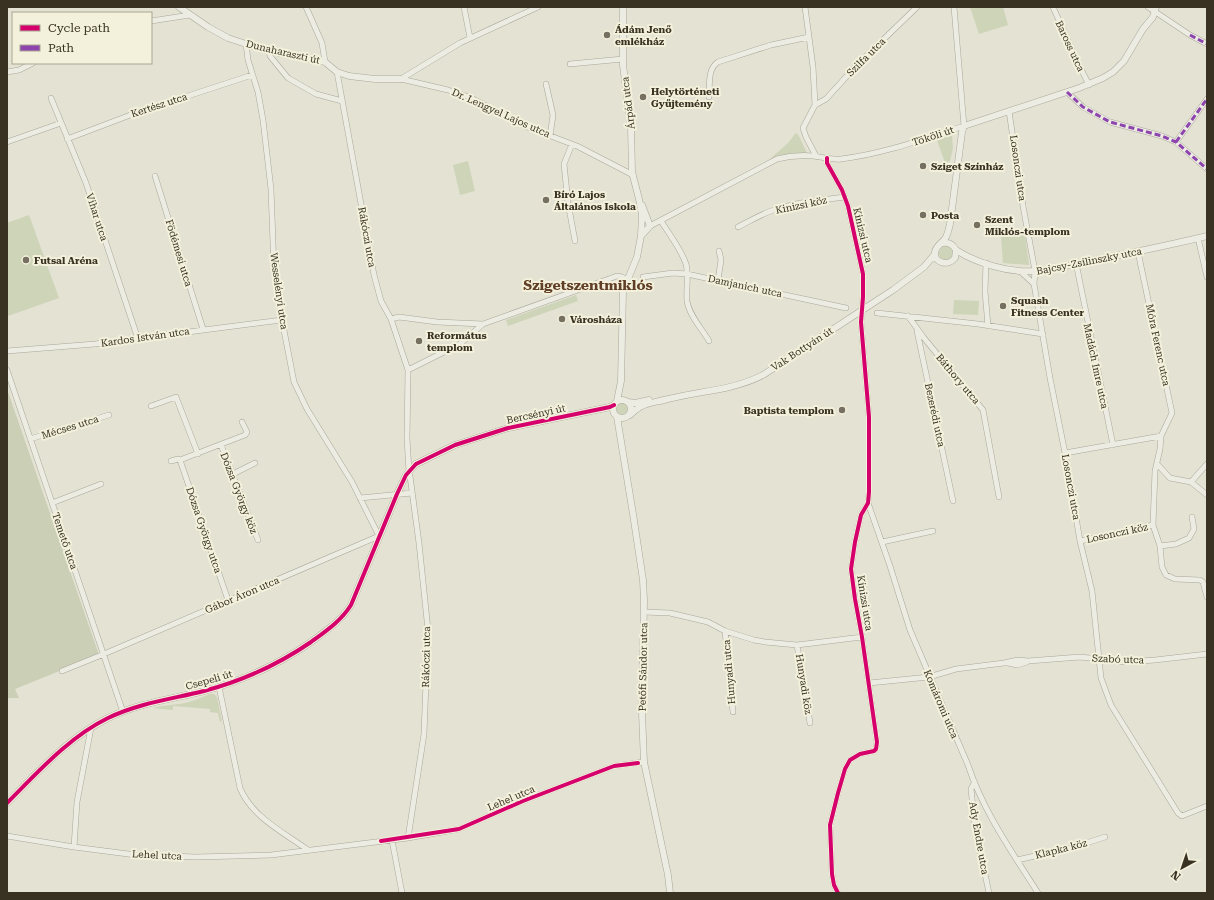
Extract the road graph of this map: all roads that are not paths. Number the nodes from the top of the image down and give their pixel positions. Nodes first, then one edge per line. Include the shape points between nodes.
1 (178, 7) edge
2 (306, 7) edge
3 (464, 7) edge
4 (538, 7) edge
5 (623, 7) edge
6 (805, 7) edge
7 (917, 7) edge
8 (954, 7) edge
9 (1053, 7) edge
10 (1153, 8) edge
11 (190, 15) junction
12 (152, 21) edge
13 (809, 37) junction
14 (470, 38) junction
15 (246, 44) junction
16 (1207, 44) edge
17 (269, 51) junction
18 (623, 59) junction
19 (325, 62) junction
20 (31, 64) edge
21 (570, 64) dead end
22 (7, 72) edge
23 (337, 72) junction
24 (413, 72) junction
25 (252, 75) junction
26 (401, 80) junction
27 (418, 83) junction
28 (546, 84) dead end
29 (1088, 85) junction
30 (1067, 92) junction
31 (709, 97) dead end
32 (51, 98) dead end
33 (1207, 99) edge
34 (342, 101) junction
35 (815, 105) junction
36 (1009, 111) junction
37 (61, 123) junction
38 (964, 126) junction
39 (550, 136) junction
40 (67, 140) junction
41 (7, 142) edge
42 (1176, 142) junction
43 (572, 144) junction
44 (816, 156) junction
45 (827, 158) junction
46 (1207, 169) edge
47 (155, 176) dead end
48 (633, 176) junction
49 (845, 196) junction
50 (639, 199) junction
51 (660, 221) junction
52 (950, 224) junction
53 (650, 226) junction
54 (738, 227) dead end
55 (641, 236) junction
56 (1207, 236) edge
57 (1198, 238) junction
58 (574, 240) dead end
59 (942, 243) junction
60 (951, 244) junction
61 (956, 250) junction
62 (719, 251) dead end
63 (1138, 252) junction
64 (935, 254) junction
65 (955, 258) junction
66 (971, 259) junction
67 (940, 262) junction
68 (986, 263) junction
69 (1076, 263) junction
70 (1020, 271) junction
71 (1034, 272) junction
72 (917, 273) junction
73 (687, 274) junction
74 (643, 277) dead end
75 (1207, 277) edge
76 (627, 280) junction
77 (718, 280) junction
78 (1034, 284) junction
79 (846, 308) dead end
80 (862, 310) junction
81 (877, 313) dead end
82 (908, 316) junction
83 (391, 318) junction
84 (282, 320) junction
85 (483, 324) junction
86 (988, 326) junction
87 (202, 329) junction
88 (917, 329) junction
89 (1043, 334) junction
90 (138, 339) junction
91 (709, 341) dead end
92 (7, 351) edge
93 (7, 370) edge
94 (408, 370) junction
95 (621, 381) junction
96 (674, 397) junction
97 (626, 401) junction
98 (616, 403) junction
99 (151, 406) dead end
100 (580, 414) junction
101 (109, 415) dead end
102 (616, 416) junction
103 (628, 416) junction
104 (242, 422) dead end
105 (1161, 436) junction
106 (30, 439) junction
107 (621, 440) junction
108 (220, 445) junction
109 (1113, 445) junction
110 (1065, 453) junction
111 (198, 454) junction
112 (180, 460) junction
113 (171, 461) dead end
114 (256, 464) dead end
115 (1157, 464) junction
116 (1207, 464) edge
117 (233, 474) junction
118 (410, 474) junction
119 (1191, 482) junction
120 (101, 484) dead end
121 (412, 493) junction
122 (397, 494) junction
123 (1207, 495) edge
124 (998, 497) dead end
125 (360, 498) junction
126 (953, 500) dead end
127 (52, 503) junction
128 (868, 503) junction
129 (1192, 517) dead end
130 (1153, 525) junction
131 (933, 531) dead end
132 (379, 536) junction
133 (258, 540) dead end
134 (1080, 541) junction
135 (882, 542) junction
136 (1160, 546) junction
137 (1207, 597) edge
138 (228, 600) junction
139 (644, 612) junction
140 (725, 631) junction
141 (862, 637) junction
142 (798, 645) junction
143 (104, 654) junction
144 (1207, 654) edge
145 (1099, 660) junction
146 (62, 671) dead end
147 (929, 677) junction
148 (869, 683) junction
149 (219, 687) junction
150 (123, 712) junction
151 (733, 712) dead end
152 (810, 723) dead end
153 (91, 728) junction
154 (644, 762) junction
155 (974, 783) junction
156 (7, 803) edge
157 (1207, 806) edge
158 (7, 836) edge
159 (1105, 837) dead end
160 (408, 838) junction
161 (392, 840) junction
162 (74, 847) junction
163 (308, 850) junction
164 (1017, 860) junction
165 (402, 893) edge
166 (670, 893) edge
167 (838, 893) edge
168 (989, 893) edge
169 (1038, 893) edge

1 - 11 street, Dunaharaszti út
2 - 19 street via 322,43
3 - 14 street
4 - 14 street
5 - 18 street, Árpád utca
6 - 13 street
7 - 35 street, Szilfa utca via 826,99
8 - 38 street
9 - 29 street, Baross utca
10 - 16 street
10 - 29 street, Tököli út via 1128,55 1119,66
11 - 12 street
11 - 15 street, Dunaharaszti út via 228,38
13 - 31 street via 771,45 715,64 711,71
13 - 35 street
14 - 24 street
15 - 17 street, Dunaharaszti út
15 - 25 street, Wesselényi utca
17 - 19 street, Dunaharaszti út
17 - 34 street via 270,56 288,78 316,94
18 - 21 street
18 - 48 street, Árpád utca via 631,127
19 - 23 street
20 - 22 street
23 - 26 street, Dr. Lengyel Lajos utca via 349,76
23 - 34 street, Rákóczi utca
24 - 26 street
24 - 27 street
25 - 40 street, Kertész utca via 132,114
25 - 84 street, Wesselényi utca via 263,120 271,189 274,270
26 - 27 street, Dr. Lengyel Lajos utca
27 - 39 street, Dr. Lengyel Lajos utca via 469,97
28 - 39 street via 553,115
29 - 30 street, Tököli út
30 - 36 street, Tököli út
30 - 42 street via 1083,107 1110,122
32 - 37 street, Vihar utca
33 - 42 street
34 - 83 street, Rákóczi utca via 374,275 381,301
35 - 44 street via 803,128
36 - 38 street, Tököli út
36 - 71 street, Losonczi utca
37 - 40 street, Vihar utca
37 - 41 street
38 - 45 street, Tököli út via 862,156
38 - 52 street
39 - 43 street, Dr. Lengyel Lajos utca
40 - 90 street, Vihar utca via 86,183
42 - 46 street
43 - 48 street, Dr. Lengyel Lajos utca
43 - 58 street via 564,164
44 - 45 street, Tököli út
44 - 51 street, Tököli út via 789,156 777,159
45 - 49 street, Kinizsi utca
47 - 87 street, Födémesi utca
48 - 50 street, Árpád utca
49 - 54 street, Kinizsi köz via 794,204 756,217
49 - 80 street, Kinizsi utca via 863,274
50 - 53 street, Árpád utca
50 - 55 street, Árpád utca via 642,215
51 - 53 street, Tököli út
51 - 73 street via 685,262
52 - 59 street
52 - 60 street
53 - 55 street
55 - 76 street, Árpád utca via 637,257
56 - 57 street, Bajcsy-Zsilinszky utca
57 - 63 street, Bajcsy-Zsilinszky utca
57 - 75 street
59 - 60 street
59 - 64 street via 936,248
60 - 61 street
61 - 65 street
61 - 66 street, Bajcsy-Zsilinszky utca
62 - 77 street via 721,260
63 - 69 street, Bajcsy-Zsilinszky utca
63 - 105 street, Móra Ferenc utca via 1172,413
64 - 67 street
64 - 72 street, Vak Bottyán út
65 - 66 street, Bajcsy-Zsilinszky utca
65 - 67 street via 950,263
66 - 68 street, Bajcsy-Zsilinszky utca
67 - 72 street, Vak Bottyán út
68 - 70 street, Bajcsy-Zsilinszky utca
68 - 86 street
69 - 71 street, Bajcsy-Zsilinszky utca
69 - 109 street, Madách Imre utca
70 - 71 street, Bajcsy-Zsilinszky utca
70 - 78 street
71 - 78 street, Losonczi utca
72 - 80 street, Vak Bottyán út
73 - 74 street, Damjanich utca
73 - 77 street, Damjanich utca
73 - 91 street via 687,302
76 - 85 street via 617,276
76 - 95 street via 622,296
77 - 79 street, Damjanich utca
78 - 89 street, Losonczi utca
80 - 96 street, Vak Bottyán út via 756,378 732,387
80 - 128 street, Kinizsi utca via 870,449
81 - 82 street
82 - 86 street
82 - 88 street, Báthory utca
83 - 85 street
83 - 94 street, Rákóczi utca
84 - 87 street, Kardos István utca
84 - 125 street, Wesselényi utca via 294,382
85 - 94 street via 460,344
86 - 89 street
87 - 90 street, Kardos István utca
88 - 124 street, Báthory utca via 983,410
88 - 126 street, Bezerédi utca
89 - 110 street, Losonczi utca
90 - 92 street, Kardos István utca
93 - 106 street, Temető utca
94 - 118 street, Rákóczi utca via 407,439
95 - 97 street via 622,395
95 - 98 street
96 - 97 street, Vak Bottyán út via 635,403
96 - 103 street, Vak Bottyán út via 642,406
97 - 98 street
97 - 103 street via 631,409
98 - 100 street, Bercsényi út via 610,407
98 - 102 street via 613,410
99 - 111 street via 176,397
100 - 102 street, Bercsényi út via 606,413
100 - 118 street, Bercsényi út via 508,428 473,439 416,464
101 - 106 street, Mécses utca
102 - 103 street via 620,419
102 - 107 street, Petőfi Sándor utca
103 - 107 street, Petőfi Sándor utca
104 - 108 street via 246,434
105 - 109 street
105 - 115 street, Móra Ferenc utca
106 - 127 street, Temető utca
107 - 139 street, Petőfi Sándor utca via 640,557
108 - 111 street
108 - 117 street, Dózsa György köz
109 - 110 street
110 - 134 street, Losonczi utca
111 - 112 street
112 - 113 street
112 - 138 street, Dózsa György utca
114 - 117 street
115 - 119 street via 1170,478
115 - 130 street, Móra Ferenc utca
116 - 119 street
117 - 133 street, Dózsa György köz
118 - 121 street, Rákóczi utca
118 - 122 street, Bercsényi út
119 - 123 street
120 - 127 street
121 - 122 street
121 - 160 street, Rákóczi utca via 428,630 424,734
122 - 125 street
122 - 132 street, Bercsényi út
125 - 132 street, Wesselényi utca
127 - 143 street, Temető utca
128 - 135 street, Komáromi utca
128 - 141 street, Kinizsi utca via 861,515 851,569
129 - 136 street via 1194,529 1189,538 1176,544
130 - 134 street, Losonczi köz
130 - 136 street
131 - 135 street
132 - 138 street, Gábor Áron utca
132 - 149 street, Csepeli út via 353,599 342,617 294,654
134 - 145 street, Losonczi utca via 1092,591
135 - 147 street, Komáromi utca via 910,630
136 - 137 street via 1162,567 1166,575 1175,579 1204,582
138 - 143 street, Gábor Áron utca
139 - 140 street, Hunyadi utca via 670,613 693,618
139 - 154 street, Petőfi Sándor utca
140 - 142 street, Hunyadi utca via 754,640
140 - 151 street, Hunyadi utca
141 - 142 street, Hunyadi utca
141 - 148 street, Kinizsi utca
142 - 152 street, Hunyadi köz
143 - 146 street, Gábor Áron utca
143 - 150 street, Temető utca
144 - 145 street, Szabó utca via 1126,662
145 - 147 street, Szabó utca via 1080,657 1018,660 956,669
145 - 157 street, Losonczi utca via 1101,678 1111,705 1178,813 1182,816
147 - 148 street, Szabó utca
147 - 155 street, Komáromi utca
148 - 167 street, Kinizsi utca via 876,749 850,760 830,825 832,874
149 - 150 street, Csepeli út
149 - 163 street via 243,797 259,815
150 - 153 street, Csepeli út
153 - 156 street, Csepeli út via 60,751
153 - 162 street via 77,802
154 - 160 street, Lehel utca via 614,766 459,829
154 - 166 street, Petőfi Sándor utca
155 - 164 street, Komáromi utca
155 - 168 street, Ady Endre utca via 971,790 975,826
158 - 162 street, Lehel utca
159 - 164 street, Klapka köz via 1071,848
160 - 161 street, Lehel utca
161 - 163 street, Lehel utca
161 - 165 street
162 - 163 street, Lehel utca via 136,855 196,857 264,855
164 - 169 street, Komáromi utca

